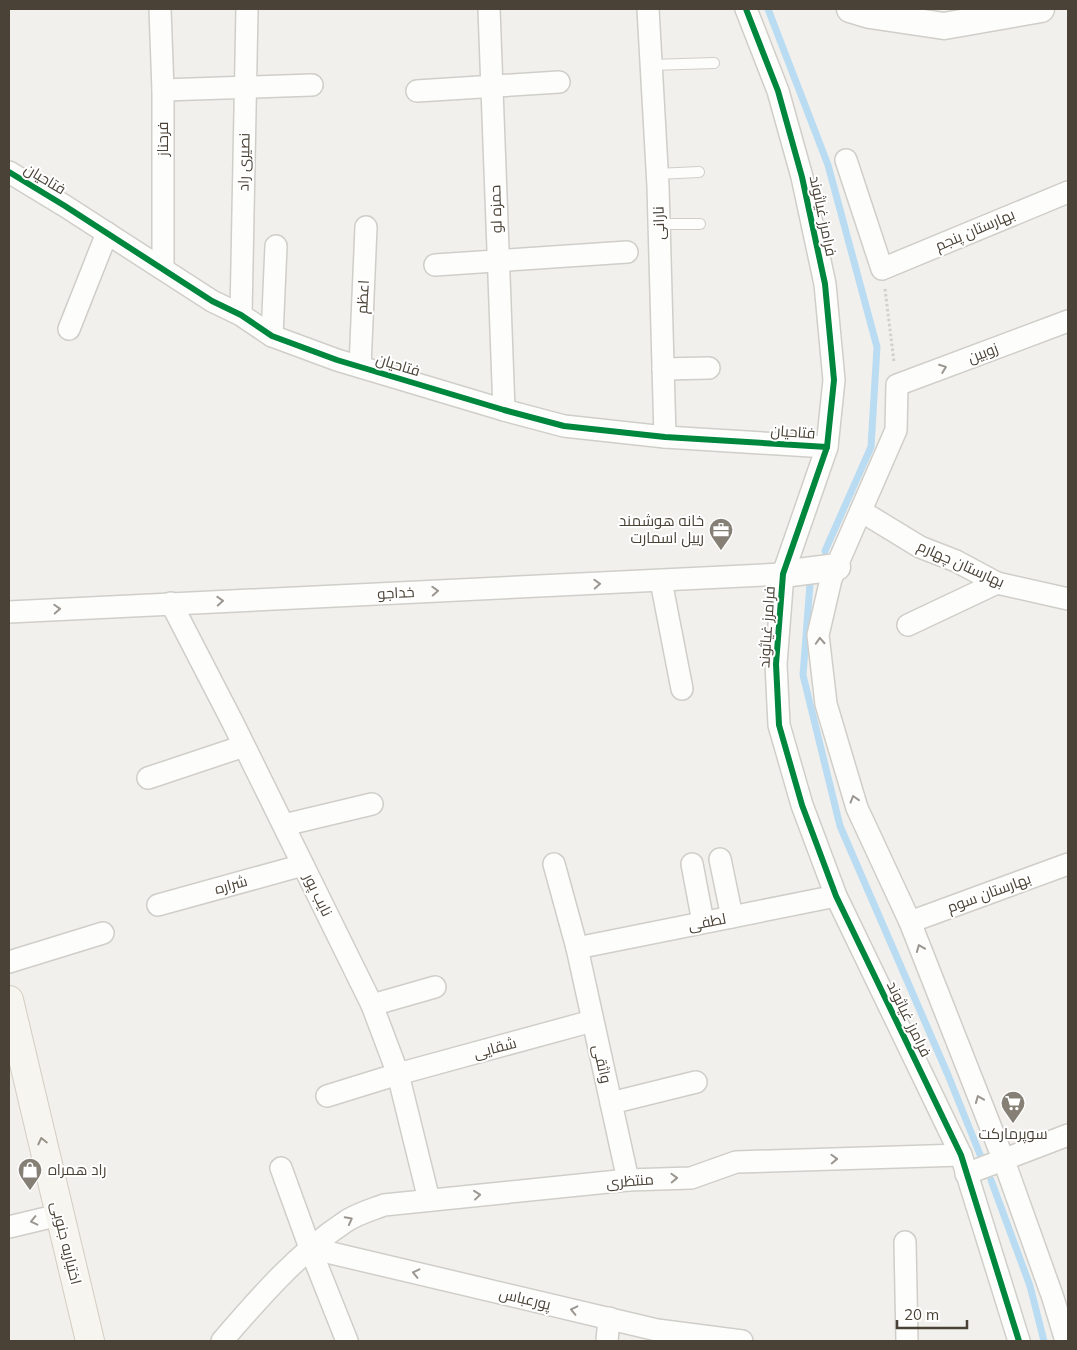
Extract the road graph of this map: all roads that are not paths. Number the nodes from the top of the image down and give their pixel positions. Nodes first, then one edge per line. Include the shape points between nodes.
1 (160, 9) edge
2 (246, 9) edge
3 (489, 9) edge
4 (648, 9) edge
5 (746, 9) edge
6 (850, 9) edge
7 (1041, 9) edge
8 (714, 63) dead end
9 (651, 65) junction
10 (559, 82) dead end
11 (312, 85) dead end
12 (492, 85) junction
13 (245, 87) junction
14 (164, 90) junction
15 (417, 92) dead end
16 (846, 160) dead end
17 (9, 172) edge
18 (698, 172) dead end
19 (657, 174) junction
20 (1068, 192) edge
21 (659, 224) junction
22 (700, 224) dead end
23 (366, 227) dead end
24 (107, 233) junction
25 (276, 246) dead end
26 (627, 252) dead end
27 (498, 261) junction
28 (435, 265) dead end
29 (162, 269) junction
30 (241, 315) junction
31 (1068, 321) edge
32 (69, 329) dead end
33 (272, 336) junction
34 (360, 367) junction
35 (709, 368) dead end
36 (663, 369) junction
37 (504, 410) junction
38 (665, 437) junction
39 (827, 447) junction
40 (861, 511) junction
41 (837, 566) junction
42 (783, 574) junction
43 (661, 581) junction
44 (997, 583) junction
45 (1068, 599) edge
46 (171, 603) junction
47 (9, 612) edge
48 (908, 625) dead end
49 (682, 690) dead end
50 (244, 746) junction
51 (148, 778) dead end
52 (372, 804) dead end
53 (284, 825) junction
54 (720, 859) dead end
55 (554, 864) dead end
56 (692, 864) dead end
57 (1068, 864) edge
58 (303, 866) junction
59 (836, 896) junction
60 (158, 906) dead end
61 (732, 916) junction
62 (703, 922) junction
63 (910, 922) junction
64 (103, 933) dead end
65 (577, 948) junction
66 (9, 962) edge
67 (435, 987) dead end
68 (9, 1000) edge
69 (372, 1005) junction
70 (592, 1021) junction
71 (398, 1074) junction
72 (696, 1082) dead end
73 (327, 1096) dead end
74 (611, 1103) junction
75 (1068, 1135) edge
76 (1004, 1161) junction
77 (963, 1164) junction
78 (281, 1168) dead end
79 (628, 1180) junction
80 (429, 1200) junction
81 (59, 1215) junction
82 (9, 1227) edge
83 (905, 1242) dead end
84 (310, 1248) junction
85 (609, 1318) junction
86 (657, 1335) edge
87 (90, 1341) edge
88 (222, 1341) edge
89 (347, 1341) edge
90 (607, 1341) edge
91 (742, 1341) edge
92 (907, 1341) edge
93 (1018, 1341) edge
94 (1066, 1341) edge

1 - 14 street, فرحناز
2 - 13 street, نصیری راد
3 - 12 street, حمزه لو
4 - 9 street, نارانی
5 - 39 street, فرامرز غیاثوند via 778,91 802,177 825,284 834,380
6 - 7 street via 870,16 944,26
8 - 9 lane
9 - 19 street, نارانی
10 - 12 street
11 - 13 street
12 - 15 street
12 - 27 street, حمزه لو
13 - 14 street
13 - 30 street, نصیری راد
14 - 29 street, فرحناز
16 - 20 street, بهارستان پنجم via 882,269
17 - 24 street, فتاحیان
18 - 19 lane
19 - 21 street, نارانی
21 - 22 lane
21 - 36 street, نارانی
23 - 34 street, اعظم
24 - 29 street, فتاحیان
24 - 32 street
25 - 33 street
26 - 27 street
27 - 28 street
27 - 37 street, حمزه لو
29 - 30 street, فتاحیان
30 - 33 street, فتاحیان
40 -> 31 street, زوبین via 896,430 897,385
33 - 34 street, فتاحیان
34 - 37 street, فتاحیان
35 - 36 street
36 - 38 street, نارانی
37 - 38 street, فتاحیان via 564,426
38 - 39 street, فتاحیان
39 - 42 street, فرامرز غیاثوند
40 - 41 street
40 - 44 street, بهارستان چهارم via 920,547 956,561
41 - 42 street
63 -> 41 street via 857,808 826,704 818,635 830,579
42 - 43 street, خداجو
42 - 59 street, فرامرز غیاثوند via 776,664 779,725 802,805
46 -> 43 street, خداجو
43 - 49 street
44 - 45 street, بهارستان چهارم
44 - 48 street
47 -> 46 street, خداجو
46 - 50 street, نایب پور
50 - 51 street
50 - 53 street, نایب پور
52 - 53 street
53 - 58 street, نایب پور
54 - 61 street
55 - 65 street, واثقی
56 - 62 street
57 - 63 street, بهارستان سوم
58 - 60 street, شراره
58 - 69 street, نایب پور
59 - 61 street, لطفی
59 - 77 street, فرامرز غیاثوند
61 - 62 street, لطفی
62 - 65 street, لطفی
76 -> 63 street
64 - 66 street
65 - 70 street, واثقی
67 - 69 street
81 -> 68 main road, اختیاریه جنوبی
69 - 71 street, نایب پور
70 - 71 street, شقایی
70 - 74 street, واثقی
71 - 73 street, شقایی
71 - 80 street, نایب پور
72 - 74 street
74 - 79 street, واثقی
75 - 76 street, منتظری
76 - 77 street, منتظری
76 - 94 street
79 -> 77 street, منتظری via 691,1178 736,1162
77 - 93 street, فرامرز غیاثوند
78 - 84 street
80 -> 79 street, منتظری
84 -> 80 street, منتظری via 347,1220 384,1205
81 -> 82 street
81 - 87 main road, اختیاریه جنوبی
83 - 92 street
85 -> 84 street, پورعباس
84 - 88 street, منتظری via 257,1300
84 - 89 street
85 - 86 street, پورعباس
85 - 90 street
86 - 91 street, پورعباس

